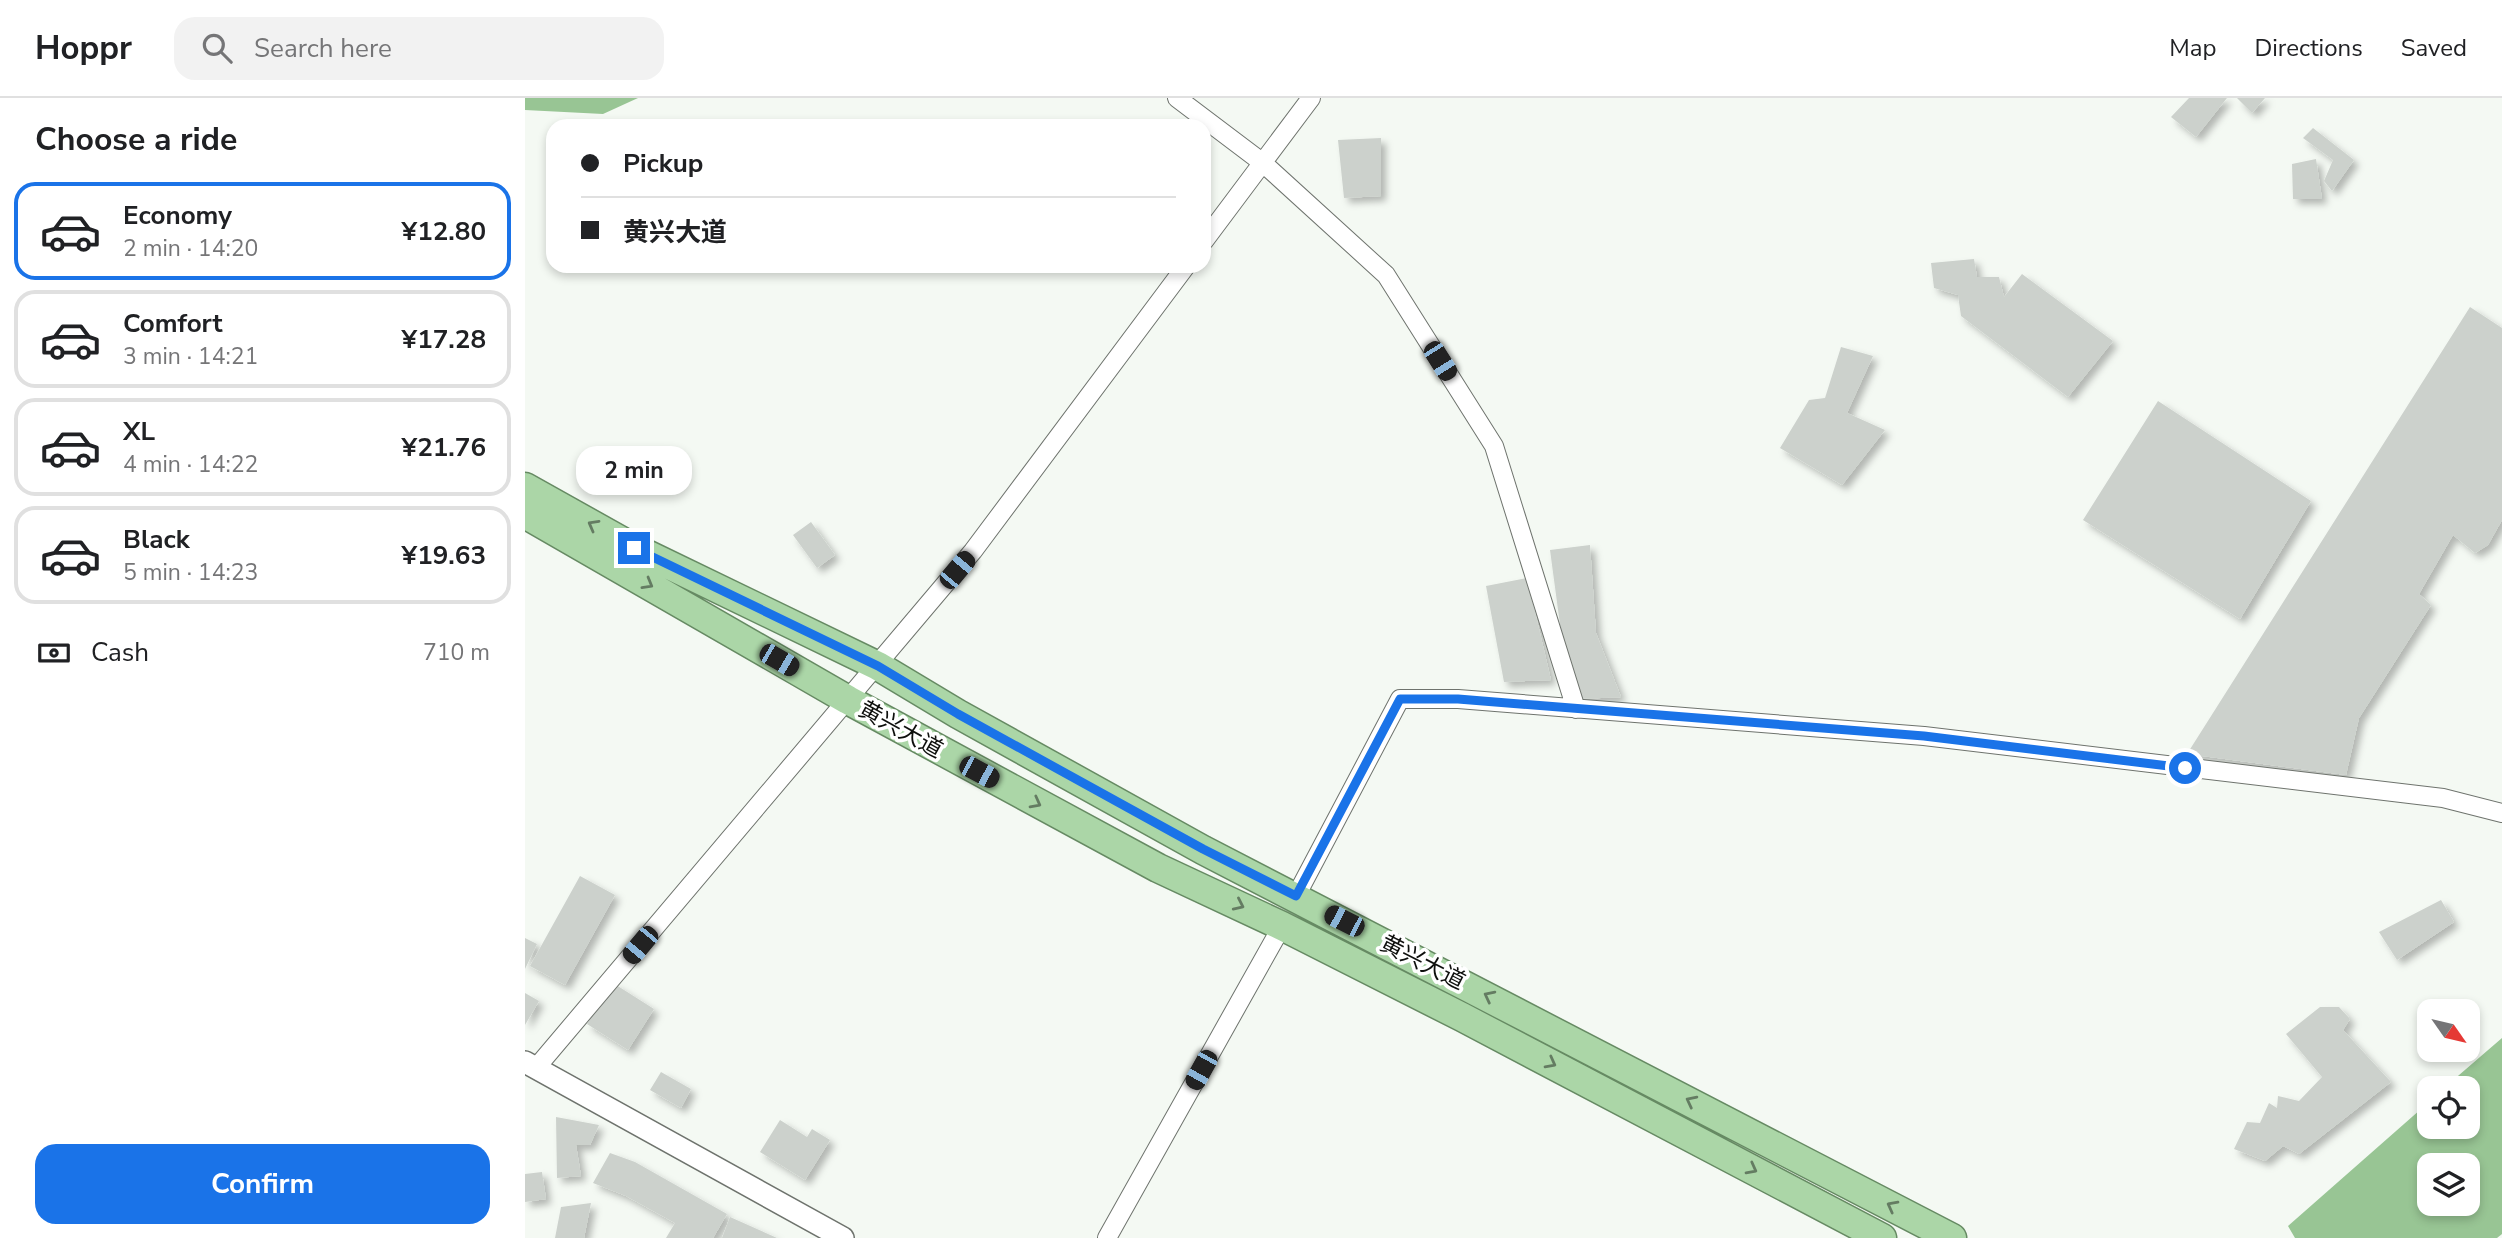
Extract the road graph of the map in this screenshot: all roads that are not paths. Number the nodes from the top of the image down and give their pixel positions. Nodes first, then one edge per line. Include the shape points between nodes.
1 (1177, 98) edge
2 (1311, 98) edge
3 (1205, 119) edge
4 (1211, 124) edge
5 (1263, 163) junction
6 (1211, 233) edge
7 (1181, 273) edge
8 (525, 487) edge
9 (525, 514) edge
10 (878, 666) junction
11 (848, 700) junction
12 (1576, 709) junction
13 (1021, 748) junction
14 (1002, 784) junction
15 (2502, 813) edge
16 (1296, 896) junction
17 (1282, 926) junction
18 (530, 1065) edge
19 (843, 1238) edge
20 (1107, 1238) edge
21 (1882, 1238) edge
22 (1952, 1238) edge

1 - 3 street
2 - 5 street
4 - 5 street
5 - 6 street
5 - 12 street via 1386,275 1494,446
7 - 10 street via 973,551
10 -> 8 highway, 黄兴大道 via 634,548
9 -> 11 highway, 黄兴大道
10 - 11 street
10 - 13 highway, 黄兴大道
11 - 14 highway, 黄兴大道
11 - 18 street
12 - 15 street via 1924,736 2443,798
12 - 16 street via 1400,699
13 - 14 highway via 1003,747 991,755 991,771
13 - 16 highway, 黄兴大道
14 -> 17 highway, 黄兴大道 via 1158,868
22 -> 16 highway, 黄兴大道
17 - 20 street
17 -> 21 highway, 黄兴大道
18 - 19 street

